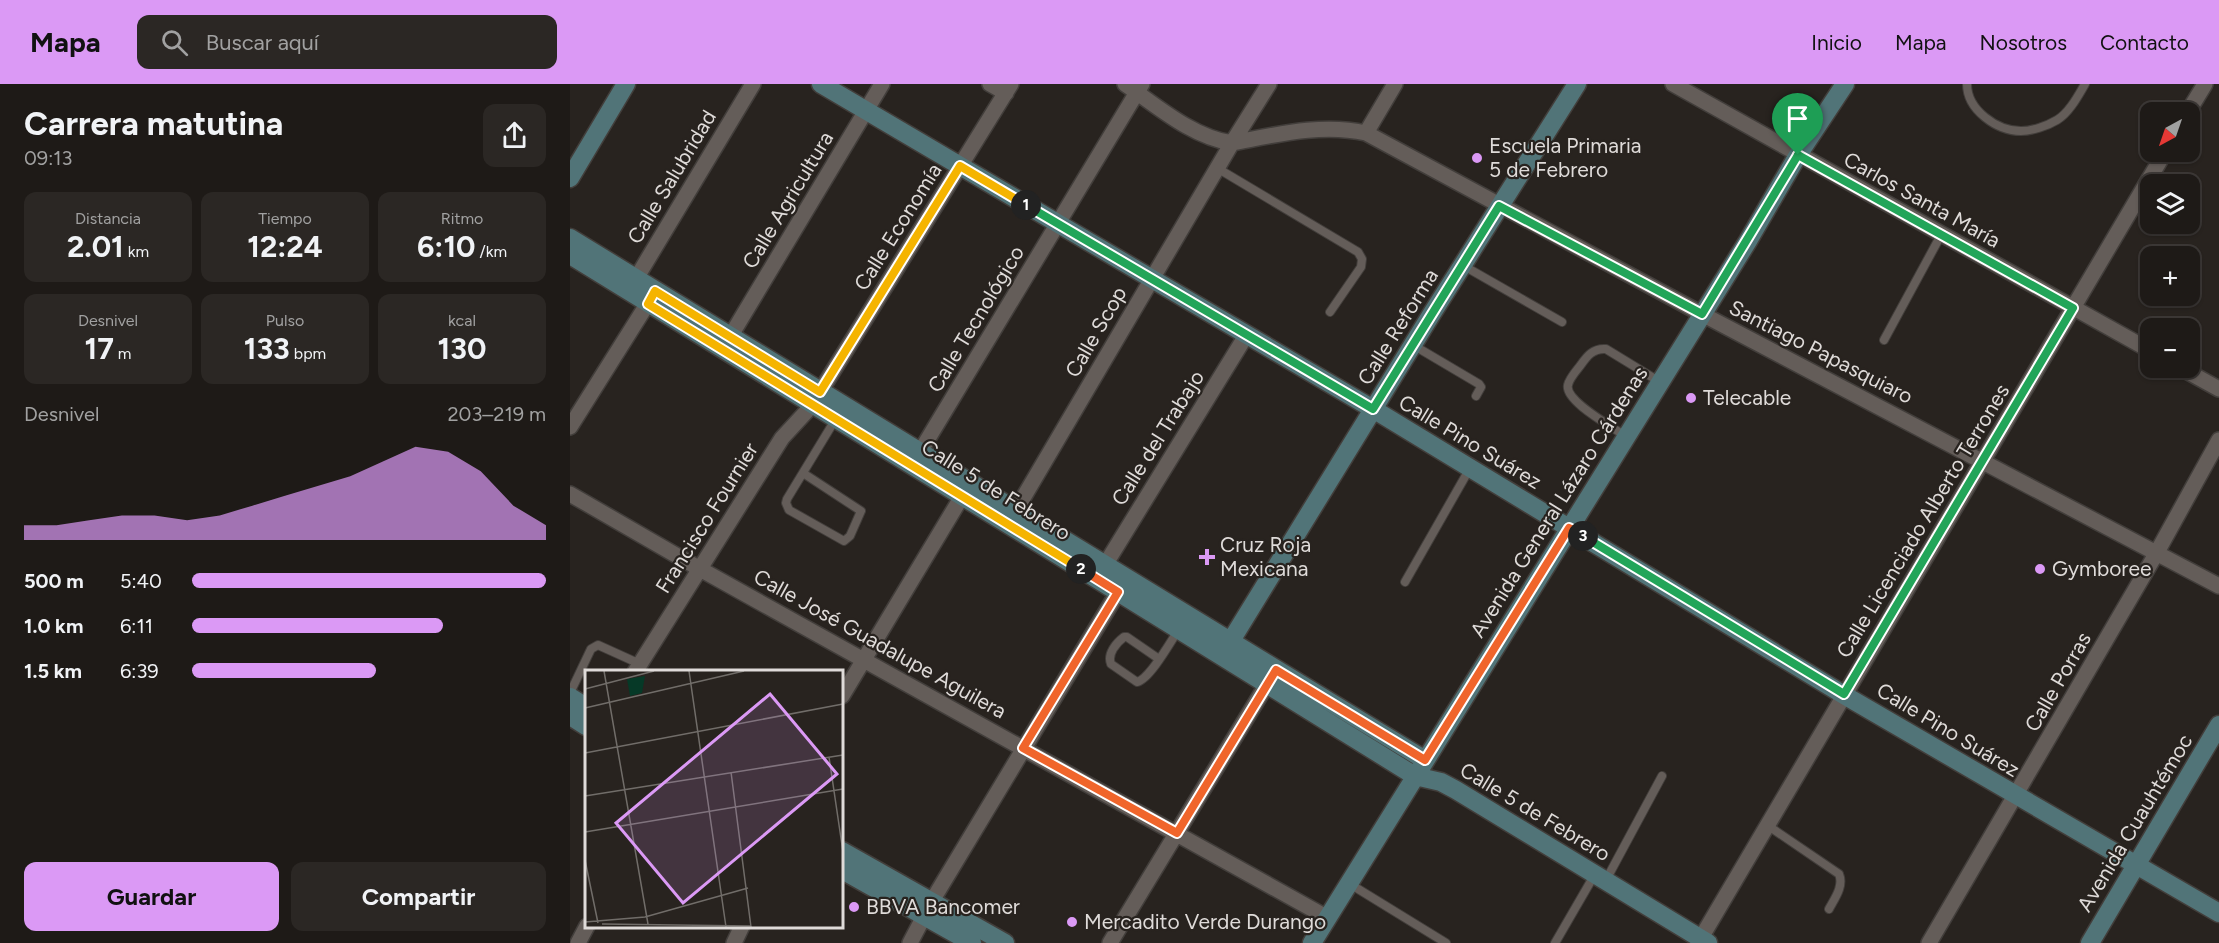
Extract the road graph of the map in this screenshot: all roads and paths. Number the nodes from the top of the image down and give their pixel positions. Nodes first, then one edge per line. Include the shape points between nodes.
1 (626, 84) edge
2 (753, 84) edge
3 (821, 84) edge
4 (882, 84) edge
5 (990, 84) edge
6 (1269, 84) edge
7 (1395, 84) edge
8 (1577, 84) edge
9 (1673, 84) edge
10 (1845, 84) edge
11 (1967, 84) edge
12 (2085, 84) edge
13 (2205, 84) edge
14 (1135, 87) edge
15 (1009, 88) edge
16 (2194, 102) edge
17 (866, 111) junction
18 (1366, 133) junction
19 (1232, 143) junction
20 (1798, 155) junction
21 (2159, 162) edge
22 (960, 166) junction
23 (1217, 168) junction
24 (570, 178) edge
25 (1499, 206) junction
26 (1058, 224) junction
27 (1941, 235) junction
28 (570, 238) edge
29 (570, 255) edge
30 (1462, 265) junction
31 (1152, 278) junction
32 (632, 286) junction
33 (651, 298) junction
34 (2073, 308) junction
35 (1330, 312) dead end
36 (1702, 314) junction
37 (1562, 322) dead end
38 (1246, 334) junction
39 (730, 337) junction
40 (1884, 340) dead end
41 (1413, 345) junction
42 (2140, 345) edge
43 (2199, 378) edge
44 (1660, 382) junction
45 (2219, 389) edge
46 (1476, 396) dead end
47 (816, 398) junction
48 (1373, 409) junction
49 (836, 418) junction
50 (570, 427) edge
51 (1626, 437) junction
52 (2219, 440) edge
53 (920, 452) junction
54 (1983, 460) junction
55 (1470, 468) junction
56 (803, 473) junction
57 (966, 489) junction
58 (570, 494) edge
59 (1016, 510) junction
60 (1569, 528) junction
61 (2156, 554) junction
62 (1105, 565) junction
63 (700, 569) junction
64 (1405, 582) dead end
65 (2219, 586) edge
66 (1118, 592) junction
67 (1184, 623) junction
68 (1226, 649) junction
69 (864, 659) junction
70 (1159, 659) junction
71 (638, 668) edge
72 (1271, 677) junction
73 (843, 694) edge
74 (1844, 694) junction
75 (570, 695) edge
76 (585, 706) edge
77 (570, 716) edge
78 (585, 725) edge
79 (2219, 725) edge
80 (1023, 748) junction
81 (1425, 760) junction
82 (1415, 776) junction
83 (1662, 776) dead end
84 (2015, 796) junction
85 (1767, 825) junction
86 (1177, 833) junction
87 (843, 852) edge
88 (2136, 865) junction
89 (843, 870) edge
90 (1600, 878) junction
91 (1349, 884) junction
92 (928, 909) junction
93 (1829, 909) dead end
94 (2219, 913) edge
95 (1328, 918) junction
96 (586, 928) edge
97 (742, 928) edge
98 (1702, 942) edge
99 (578, 943) edge
100 (734, 943) edge
101 (910, 943) edge
102 (972, 943) edge
103 (1005, 943) edge
104 (1110, 943) edge
105 (1312, 943) edge
106 (1446, 943) edge
107 (1555, 943) edge
108 (1929, 943) edge
109 (2090, 943) edge

1 - 24 street
2 - 32 street, Calle Salubridad
3 - 17 street, Calle Pino Suárez
4 - 17 street, Calle Agricultura
5 - 15 street
6 - 19 street, Calle Scop
7 - 18 street
8 - 25 street, Calle Reforma
9 - 20 street, Carlos Santa María
10 - 20 street, Avenida General Lázaro Cárdenas
11 - 12 lane via 1969,98 1980,112 1995,124 2023,131 2058,120
13 - 16 street
14 - 19 street, Santiago Papasquiaro via 1194,130
14 - 26 street, Calle Tecnológico
15 - 22 street, Calle Economía
17 - 22 street, Calle Pino Suárez
17 - 39 street, Calle Agricultura
18 - 19 street, Santiago Papasquiaro via 1317,130
18 - 25 street, Santiago Papasquiaro
19 - 23 street, Calle Scop
20 - 27 street, Carlos Santa María
20 - 36 street, Avenida General Lázaro Cárdenas
21 - 34 street, Calle Licenciado Alberto Terrones
22 - 26 street, Calle Pino Suárez
22 - 47 street, Calle Economía
23 - 31 street, Calle Scop
23 - 35 lane via 1358,252 1361,267
25 - 30 street, Calle Reforma
25 - 36 street, Santiago Papasquiaro
26 - 31 street, Calle Pino Suárez
26 - 53 street, Calle Tecnológico
27 - 34 street, Carlos Santa María
27 - 40 lane
28 - 32 street, Calle 5 de Febrero
29 - 32 street, Calle 5 de Febrero
30 - 37 lane
30 - 41 street, Calle Reforma
31 - 38 street, Calle Pino Suárez
31 - 59 street, Calle Scop
32 - 33 street, Calle 5 de Febrero
33 - 39 street, Calle 5 de Febrero
33 - 47 street, Calle 5 de Febrero
33 - 50 street
34 - 42 street, Carlos Santa María
34 - 54 street, Calle Licenciado Alberto Terrones
36 - 44 street, Avenida General Lázaro Cárdenas
36 - 54 street, Santiago Papasquiaro
38 - 48 street, Calle Pino Suárez
38 - 62 street, Calle del Trabajo
39 - 47 street, Calle 5 de Febrero
41 - 46 lane via 1479,384
41 - 48 street, Calle Reforma
43 - 45 street
44 - 51 street, Avenida General Lázaro Cárdenas
44 - 51 lane via 1602,349 1587,356 1568,383 1568,393 1575,402
47 - 49 street, Calle 5 de Febrero
47 - 53 street, Calle 5 de Febrero
47 - 63 street, Francisco Fournier via 782,438
48 - 55 street, Calle Pino Suárez
48 - 68 street, Calle Reforma
49 - 56 lane
49 - 57 street, Calle 5 de Febrero
51 - 60 street, Avenida General Lázaro Cárdenas
52 - 61 street, Calle Porras
53 - 57 street, Calle 5 de Febrero
54 - 61 street, Santiago Papasquiaro
54 - 74 street, Calle Licenciado Alberto Terrones
55 - 60 street, Calle Pino Suárez
55 - 64 lane
56 - 56 lane via 861,511 844,541 786,507
57 - 59 street, Calle 5 de Febrero
57 - 66 street, Calle 5 de Febrero
57 - 69 street
58 - 63 street, Calle José Guadalupe Aguilera
59 - 62 street, Calle 5 de Febrero
60 - 74 street, Calle Pino Suárez
60 - 81 street, Avenida General Lázaro Cárdenas
61 - 65 street, Santiago Papasquiaro
61 - 84 street, Calle Porras
62 - 67 street, Calle 5 de Febrero
63 - 69 street, Calle José Guadalupe Aguilera
63 - 71 street, Francisco Fournier
66 - 67 street, Calle 5 de Febrero
66 - 80 street
67 - 68 street, Calle 5 de Febrero
67 - 70 lane
68 - 72 street, Calle 5 de Febrero
69 - 73 street
69 - 80 street, Calle José Guadalupe Aguilera
70 - 70 lane via 1128,637 1120,640 1109,657 1111,663 1137,682 1146,678
71 - 75 lane via 595,646
72 - 81 street, Calle 5 de Febrero
72 - 82 street, Calle 5 de Febrero
72 - 86 street
74 - 84 street, Calle Pino Suárez
74 - 85 street, Calle Licenciado Alberto Terrones
75 - 76 street
77 - 78 street
79 - 88 street, Avenida Cuauhtémoc
80 - 86 street, Calle José Guadalupe Aguilera
80 - 92 street
81 - 82 street, Avenida General Lázaro Cárdenas
82 - 90 street, Calle 5 de Febrero via 1456,790
82 - 91 street, Avenida General Lázaro Cárdenas
83 - 90 lane
84 - 88 street, Calle Pino Suárez
84 - 108 street, Calle Porras
85 - 93 lane via 1839,874 1839,889
85 - 98 street, Calle Licenciado Alberto Terrones
86 - 95 street, Calle José Guadalupe Aguilera
86 - 104 street
87 - 92 street
88 - 94 street, Calle Pino Suárez
88 - 109 street, Avenida Cuauhtémoc
89 - 92 street
90 - 98 street, Calle 5 de Febrero
90 - 107 lane
91 - 95 street, Avenida General Lázaro Cárdenas
91 - 106 lane
92 - 101 street
92 - 102 street
92 - 103 street
95 - 105 street, Avenida General Lázaro Cárdenas
96 - 99 street
97 - 100 street

